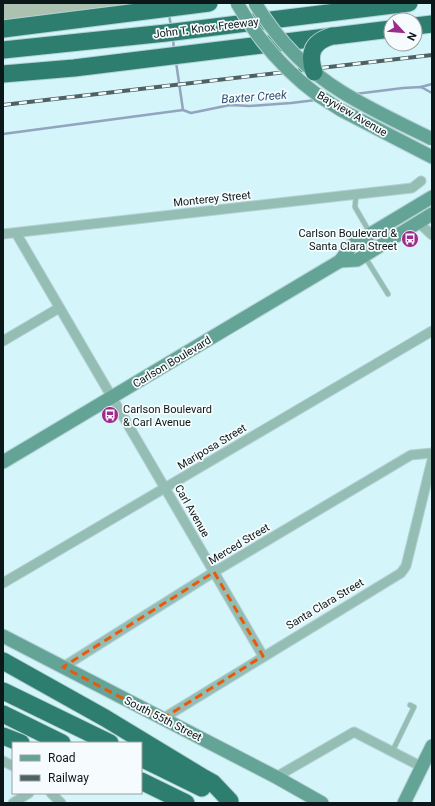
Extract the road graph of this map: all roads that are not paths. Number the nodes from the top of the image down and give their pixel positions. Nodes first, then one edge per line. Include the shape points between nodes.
1 (136, 3) edge
2 (210, 3) edge
3 (237, 3) edge
4 (255, 3) edge
5 (409, 3) edge
6 (3, 29) edge
7 (383, 30) edge
8 (332, 36) junction
9 (284, 42) junction
10 (265, 45) junction
11 (3, 50) edge
12 (314, 72) junction
13 (3, 74) edge
14 (432, 139) edge
15 (430, 158) edge
16 (421, 181) dead end
17 (356, 194) junction
18 (432, 197) edge
19 (432, 214) edge
20 (418, 222) junction
21 (16, 233) junction
22 (3, 234) edge
23 (370, 234) junction
24 (432, 235) edge
25 (364, 255) junction
26 (340, 261) junction
27 (388, 294) dead end
28 (59, 308) junction
29 (432, 331) edge
30 (3, 341) edge
31 (111, 398) junction
32 (432, 453) edge
33 (432, 460) edge
34 (3, 462) edge
35 (165, 489) junction
36 (214, 572) junction
37 (3, 583) edge
38 (3, 636) edge
39 (263, 656) junction
40 (3, 661) edge
41 (63, 667) junction
42 (3, 691) edge
43 (410, 705) dead end
44 (3, 714) edge
45 (162, 719) junction
46 (3, 736) edge
47 (18, 742) edge
48 (60, 742) edge
49 (108, 742) edge
50 (432, 746) edge
51 (392, 752) junction
52 (142, 758) edge
53 (3, 761) edge
54 (12, 766) edge
55 (422, 766) junction
56 (276, 777) junction
57 (142, 781) edge
58 (142, 793) edge
59 (27, 794) edge
60 (52, 794) edge
61 (231, 802) edge
62 (13, 803) edge
63 (61, 803) edge
64 (165, 803) edge
65 (186, 803) edge
66 (322, 803) edge
67 (404, 803) edge

1 - 6 highway
2 - 6 highway
3 - 10 street, Bayview Avenue, bridge
4 - 9 street, Bayview Avenue, bridge
5 - 11 highway, John T. Knox Freeway
7 - 8 highway
8 - 9 highway, bridge
8 - 12 highway, bridge via 318,42 313,49 311,61
9 - 10 highway
9 - 12 street, Bayview Avenue, bridge
10 - 13 highway
10 - 15 street, Bayview Avenue, bridge via 285,68 323,99
12 - 14 street, Bayview Avenue, bridge via 351,98
16 - 17 street, Monterey Street via 412,188
17 - 21 street, Monterey Street
17 - 23 lane via 355,207
18 - 23 street, Carlson Boulevard
19 - 20 street, Carlson Boulevard
20 - 24 street
20 - 25 street, Carlson Boulevard
21 - 22 street, Monterey Street
21 - 28 street, Carl Avenue
23 - 26 street, Carlson Boulevard via 352,245
25 - 26 street, Carlson Boulevard via 357,260
25 - 27 lane
26 - 31 street, Carlson Boulevard
28 - 30 street
28 - 31 street, Carl Avenue
29 - 35 street, Mariposa Street
31 - 34 street, Carlson Boulevard
31 - 35 street, Carl Avenue
32 - 36 street, Merced Street via 411,455
33 - 39 street, Santa Clara Street via 406,566 401,573
35 - 36 street, Carl Avenue
35 - 37 street, Mariposa Street
36 - 39 street, Carl Avenue
36 - 41 street, Merced Street
38 - 41 street, South 55th Street
39 - 45 street, Santa Clara Street
40 - 61 highway via 213,783
41 - 45 street, South 55th Street
42 - 49 highway
43 - 51 lane via 414,707
44 - 48 highway
45 - 56 street, South 55th Street
46 - 47 highway
50 - 55 street
51 - 55 street
51 - 56 street via 354,732
52 - 61 highway
53 - 54 street
55 - 67 street
56 - 66 street, South 55th Street
57 - 65 highway
58 - 64 highway
59 - 62 street
60 - 63 street

